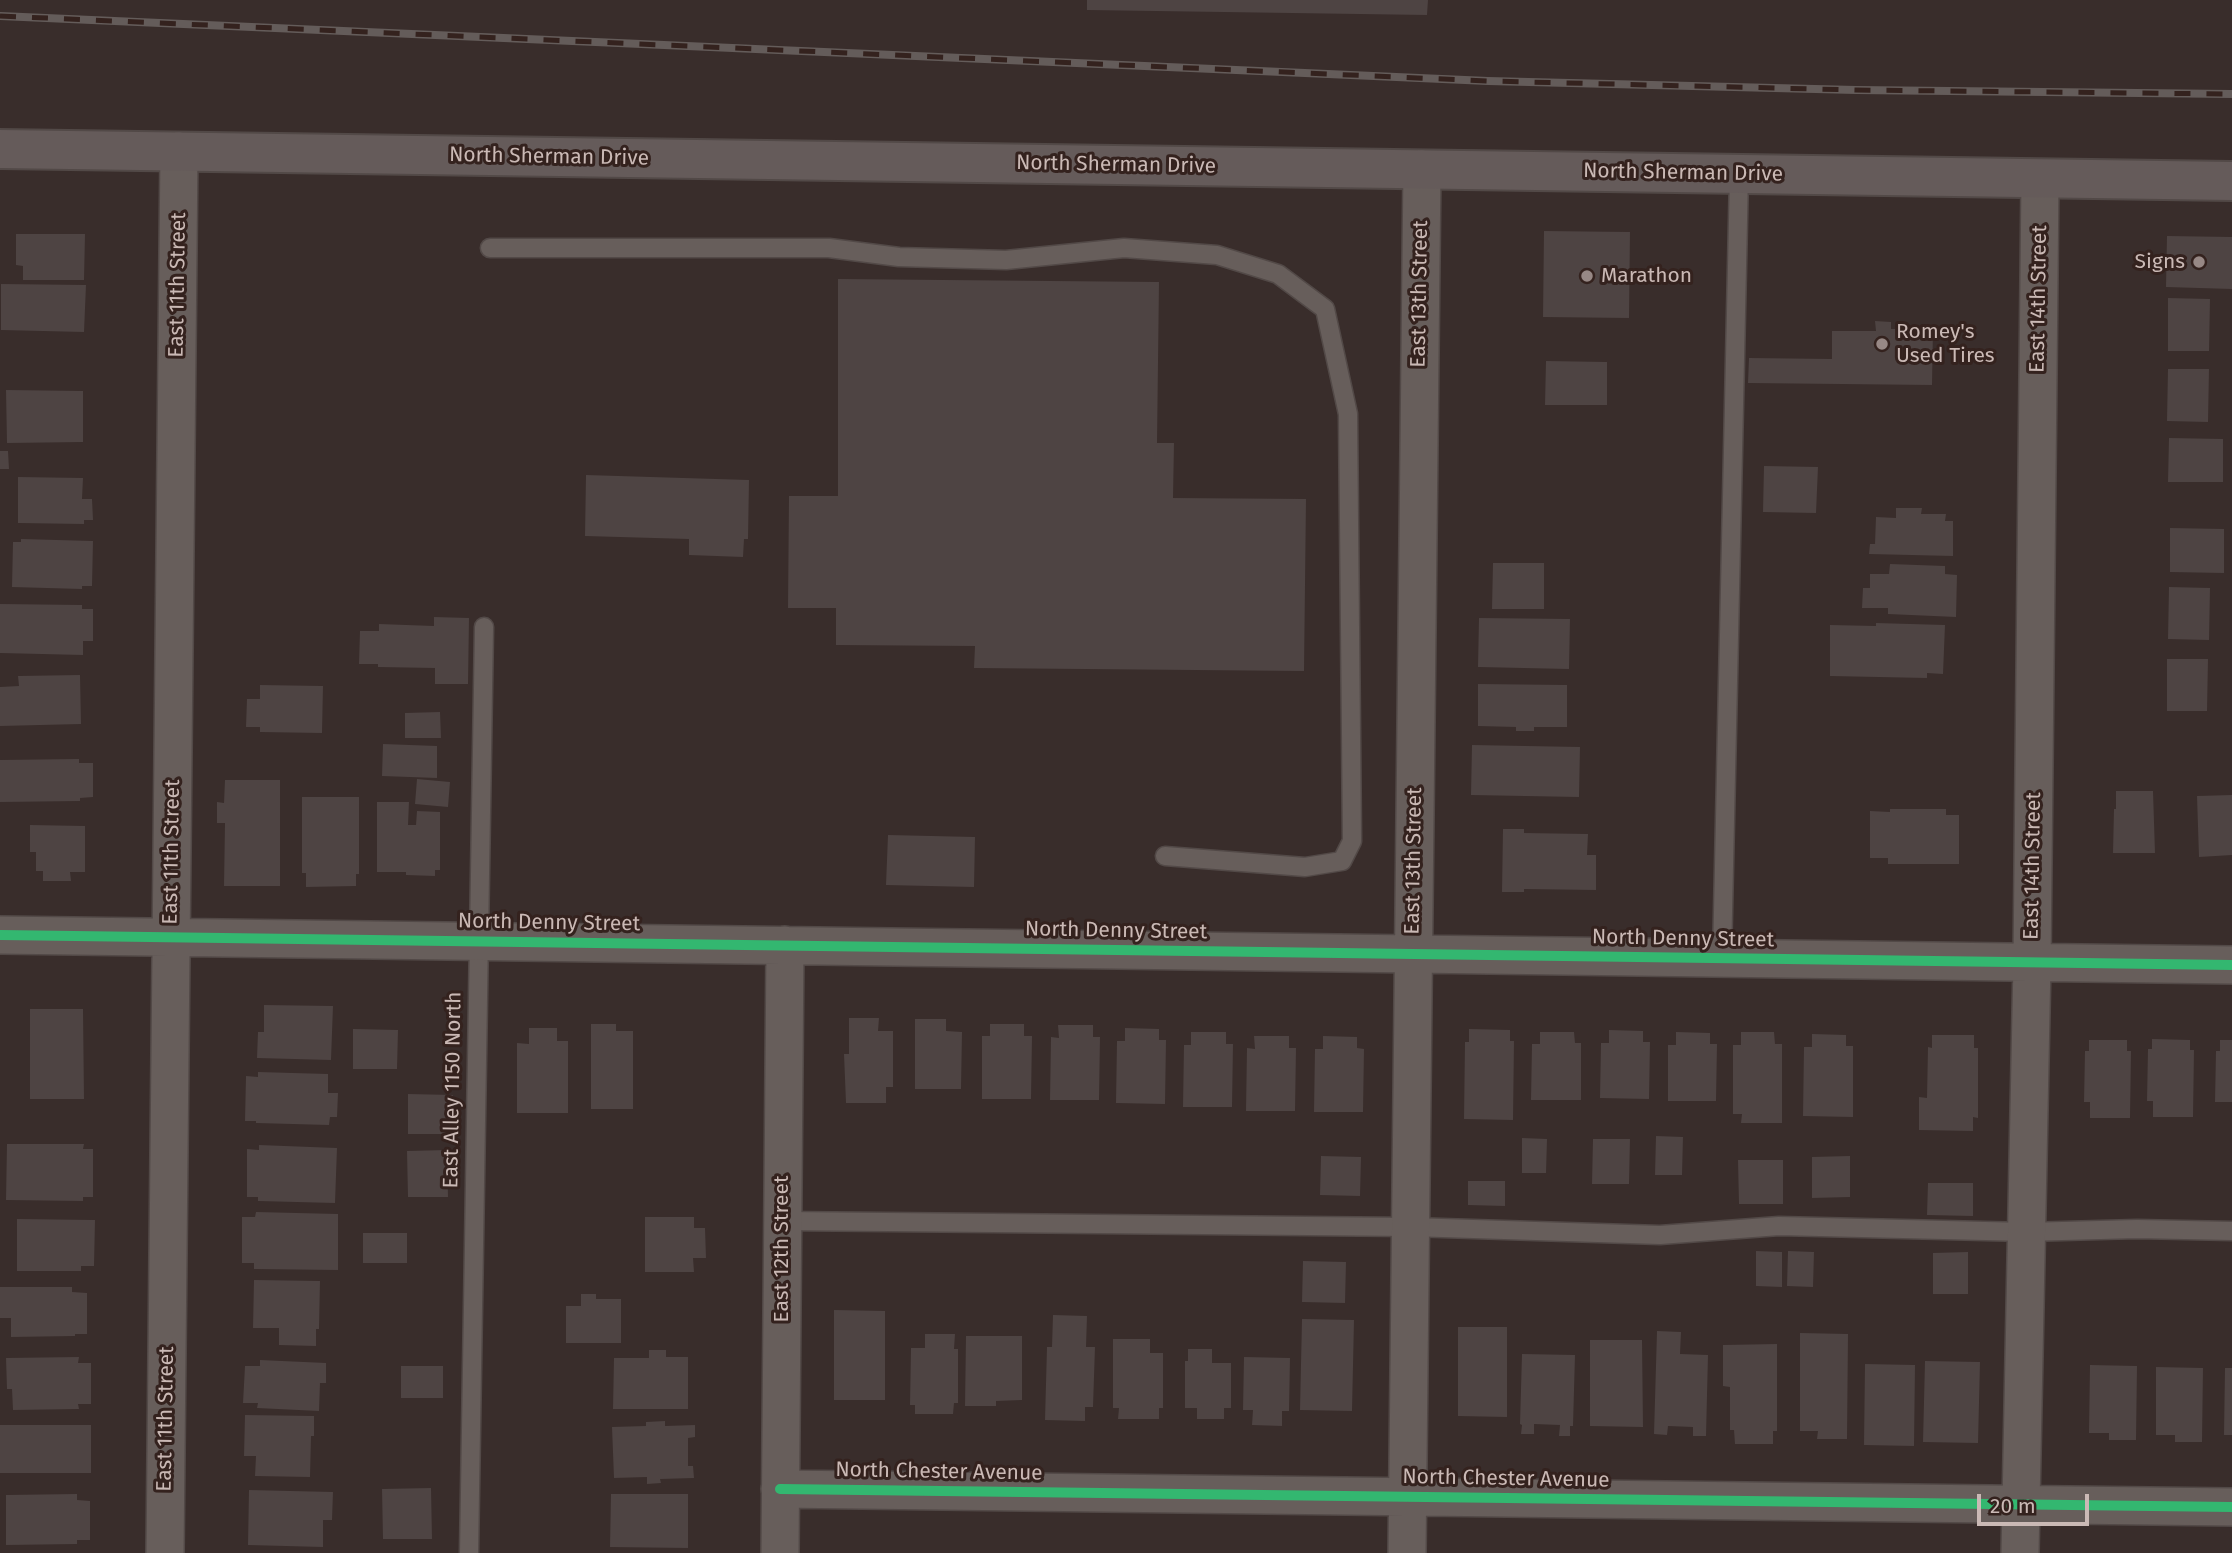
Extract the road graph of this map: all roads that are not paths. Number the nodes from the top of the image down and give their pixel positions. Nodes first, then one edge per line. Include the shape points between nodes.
1 (0, 149) edge
2 (179, 151) junction
3 (1422, 169) junction
4 (1739, 174) junction
5 (2040, 179) junction
6 (2232, 181) edge
7 (490, 248) dead end
8 (484, 627) dead end
9 (1165, 856) dead end
10 (0, 935) edge
11 (171, 937) junction
12 (478, 942) junction
13 (785, 946) junction
14 (1413, 954) junction
15 (1722, 958) junction
16 (2032, 963) junction
17 (2232, 965) edge
18 (782, 1221) junction
19 (1410, 1227) junction
20 (2232, 1231) edge
21 (2026, 1232) junction
22 (780, 1489) junction
23 (1408, 1497) junction
24 (2020, 1504) junction
25 (2232, 1507) edge
26 (164, 1553) edge
27 (469, 1553) edge
28 (779, 1553) edge
29 (1407, 1553) edge
30 (2020, 1553) edge

1 - 2 main road, North Sherman Drive
2 - 3 main road, North Sherman Drive
2 - 11 street, East 11th Street
3 - 4 main road, North Sherman Drive
3 - 14 street, East 13th Street
4 - 5 main road, North Sherman Drive
4 - 15 lane
5 - 6 main road, North Sherman Drive
5 - 16 street, East 14th Street
7 - 9 lane via 829,248 899,257 1006,260 1124,248 1217,255 1278,274 1325,309 1348,414 1352,841 1342,861 1306,867
8 - 12 lane, East Alley 1150 North
10 - 11 street, North Denny Street
11 - 12 street, North Denny Street
11 - 26 street, East 11th Street
12 - 13 street, North Denny Street
12 - 27 lane, East Alley 1150 North
13 - 14 street, North Denny Street
13 - 18 street, East 12th Street
14 - 15 street, North Denny Street
14 - 19 street, East 13th Street
15 - 16 street, North Denny Street
16 - 17 street, North Denny Street
16 - 21 street, East 14th Street
18 - 19 lane
18 - 22 street, East 12th Street
19 - 21 lane via 1660,1235 1779,1226
19 - 23 street, East 13th Street
20 - 21 lane
21 - 24 street, East 14th Street
22 - 23 street, North Chester Avenue
22 - 28 street, East 12th Street
23 - 24 street, North Chester Avenue
23 - 29 street, East 13th Street
24 - 25 street, North Chester Avenue
24 - 30 street, East 14th Street

